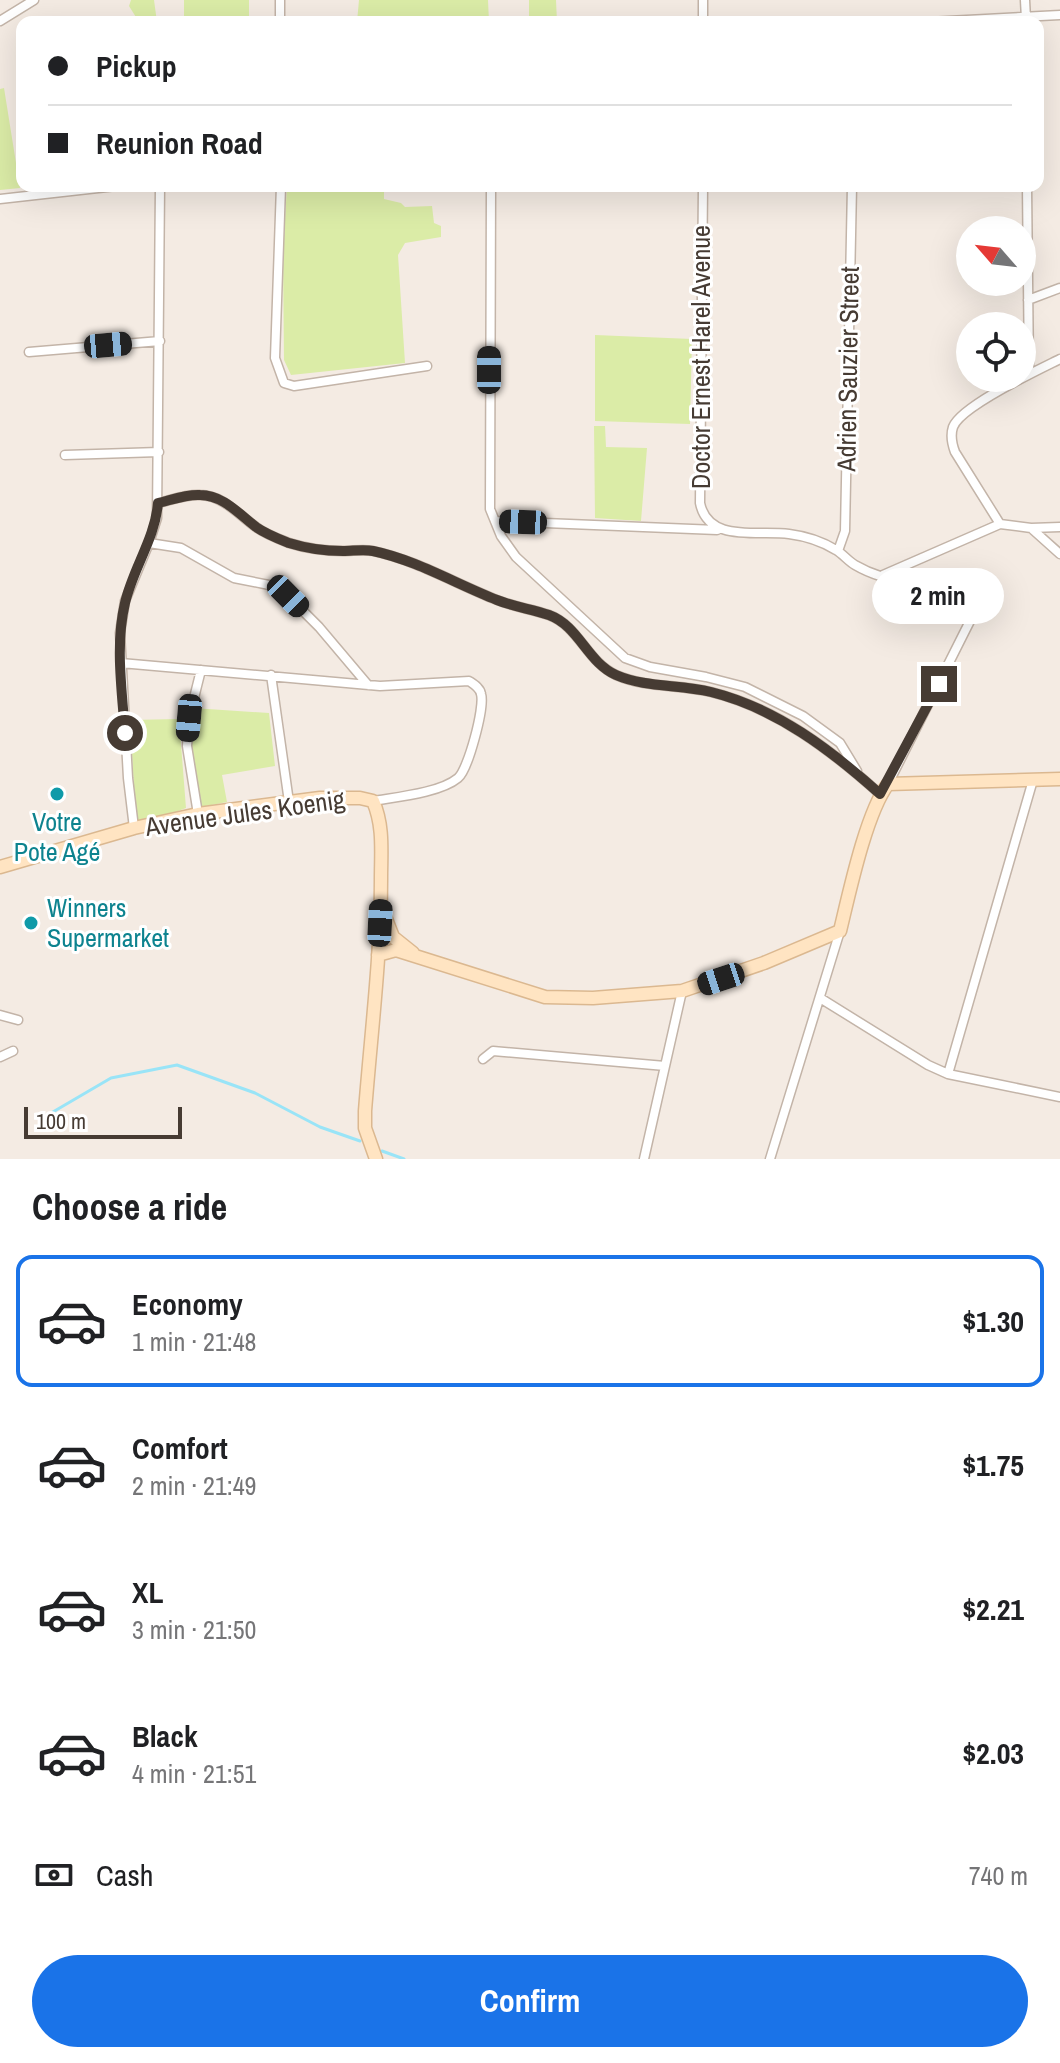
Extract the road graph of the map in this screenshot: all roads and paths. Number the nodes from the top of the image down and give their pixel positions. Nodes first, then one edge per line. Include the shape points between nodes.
1 (34, 0) edge
2 (0, 21) edge
3 (62, 192) edge
4 (160, 192) edge
5 (281, 192) edge
6 (491, 192) edge
7 (703, 192) edge
8 (852, 192) edge
9 (1027, 192) edge
10 (0, 199) edge
11 (1060, 288) edge
12 (1028, 300) junction
13 (1028, 312) edge
14 (160, 341) junction
15 (29, 352) dead end
16 (1060, 359) edge
17 (427, 366) dead end
18 (1036, 371) edge
19 (999, 392) edge
20 (159, 452) junction
21 (65, 455) dead end
22 (158, 503) junction
23 (495, 521) junction
24 (1000, 524) junction
25 (1060, 527) edge
26 (1031, 528) junction
27 (722, 531) junction
28 (149, 543) junction
29 (838, 551) junction
30 (1060, 554) edge
31 (879, 577) junction
32 (121, 663) junction
33 (201, 670) junction
34 (271, 675) junction
35 (368, 685) junction
36 (862, 778) junction
37 (1060, 779) edge
38 (1033, 780) junction
39 (884, 789) junction
40 (373, 801) junction
41 (289, 802) junction
42 (198, 814) junction
43 (134, 828) junction
44 (0, 867) edge
45 (381, 904) junction
46 (840, 931) junction
47 (397, 940) junction
48 (379, 949) junction
49 (416, 955) junction
50 (682, 991) junction
51 (820, 998) junction
52 (0, 1015) edge
53 (18, 1020) dead end
54 (13, 1051) dead end
55 (0, 1057) edge
56 (483, 1059) dead end
57 (665, 1066) junction
58 (948, 1074) junction
59 (1060, 1097) edge
60 (376, 1159) edge
61 (644, 1159) edge
62 (770, 1159) edge

1 - 2 street
3 - 10 street
4 - 14 street
5 - 17 street via 275,358 284,383 294,386
6 - 23 street via 489,446 490,509
7 - 27 street, Doctor Ernest Harel Avenue via 700,503 702,515
8 - 29 street, Adrien Sauzier Street via 845,531
9 - 12 street
11 - 12 street
12 - 13 street
14 - 15 street
14 - 20 street
16 - 18 street
19 - 24 street via 967,411 952,429 951,440
20 - 21 street
20 - 22 street
22 - 28 street
22 - 36 street via 199,495 217,498 259,529 292,544 370,550 498,601 549,615 568,625 597,663 613,674 714,692 748,705 789,724
23 - 27 street
23 - 36 street via 516,557 625,658 745,687 803,716 840,743
24 - 26 street
24 - 31 street
25 - 26 street
26 - 30 street
27 - 29 street via 791,534
28 - 32 street via 125,601
28 - 35 street via 181,548 234,578 279,587
29 - 31 street
31 - 39 street via 910,584 969,585 976,602
32 - 33 street
32 - 43 street
33 - 34 street
33 - 42 street via 187,746
34 - 35 street
34 - 41 street
35 - 40 street via 469,681 481,692 482,703 466,769 458,778
36 - 39 street
37 - 38 street
38 - 39 street
38 - 58 street
39 - 46 street
40 - 41 street, Avenue Jules Koenig via 346,797
40 - 45 street, Avenue Jules Koenig via 380,816
41 - 42 street, Avenue Jules Koenig
42 - 43 street, Avenue Jules Koenig
43 - 44 street, Avenue Jules Koenig
45 - 47 street
45 - 48 street, Avenue Jules Koenig
46 - 50 street
46 - 51 street
47 - 48 street
47 - 49 street
48 - 49 street
48 - 60 street, Avenue Jules Koenig via 365,1111
49 - 50 street via 545,997
50 - 57 street
51 - 58 street
51 - 62 street
52 - 53 street
54 - 55 street
56 - 57 street via 493,1051
57 - 61 street
58 - 59 street

